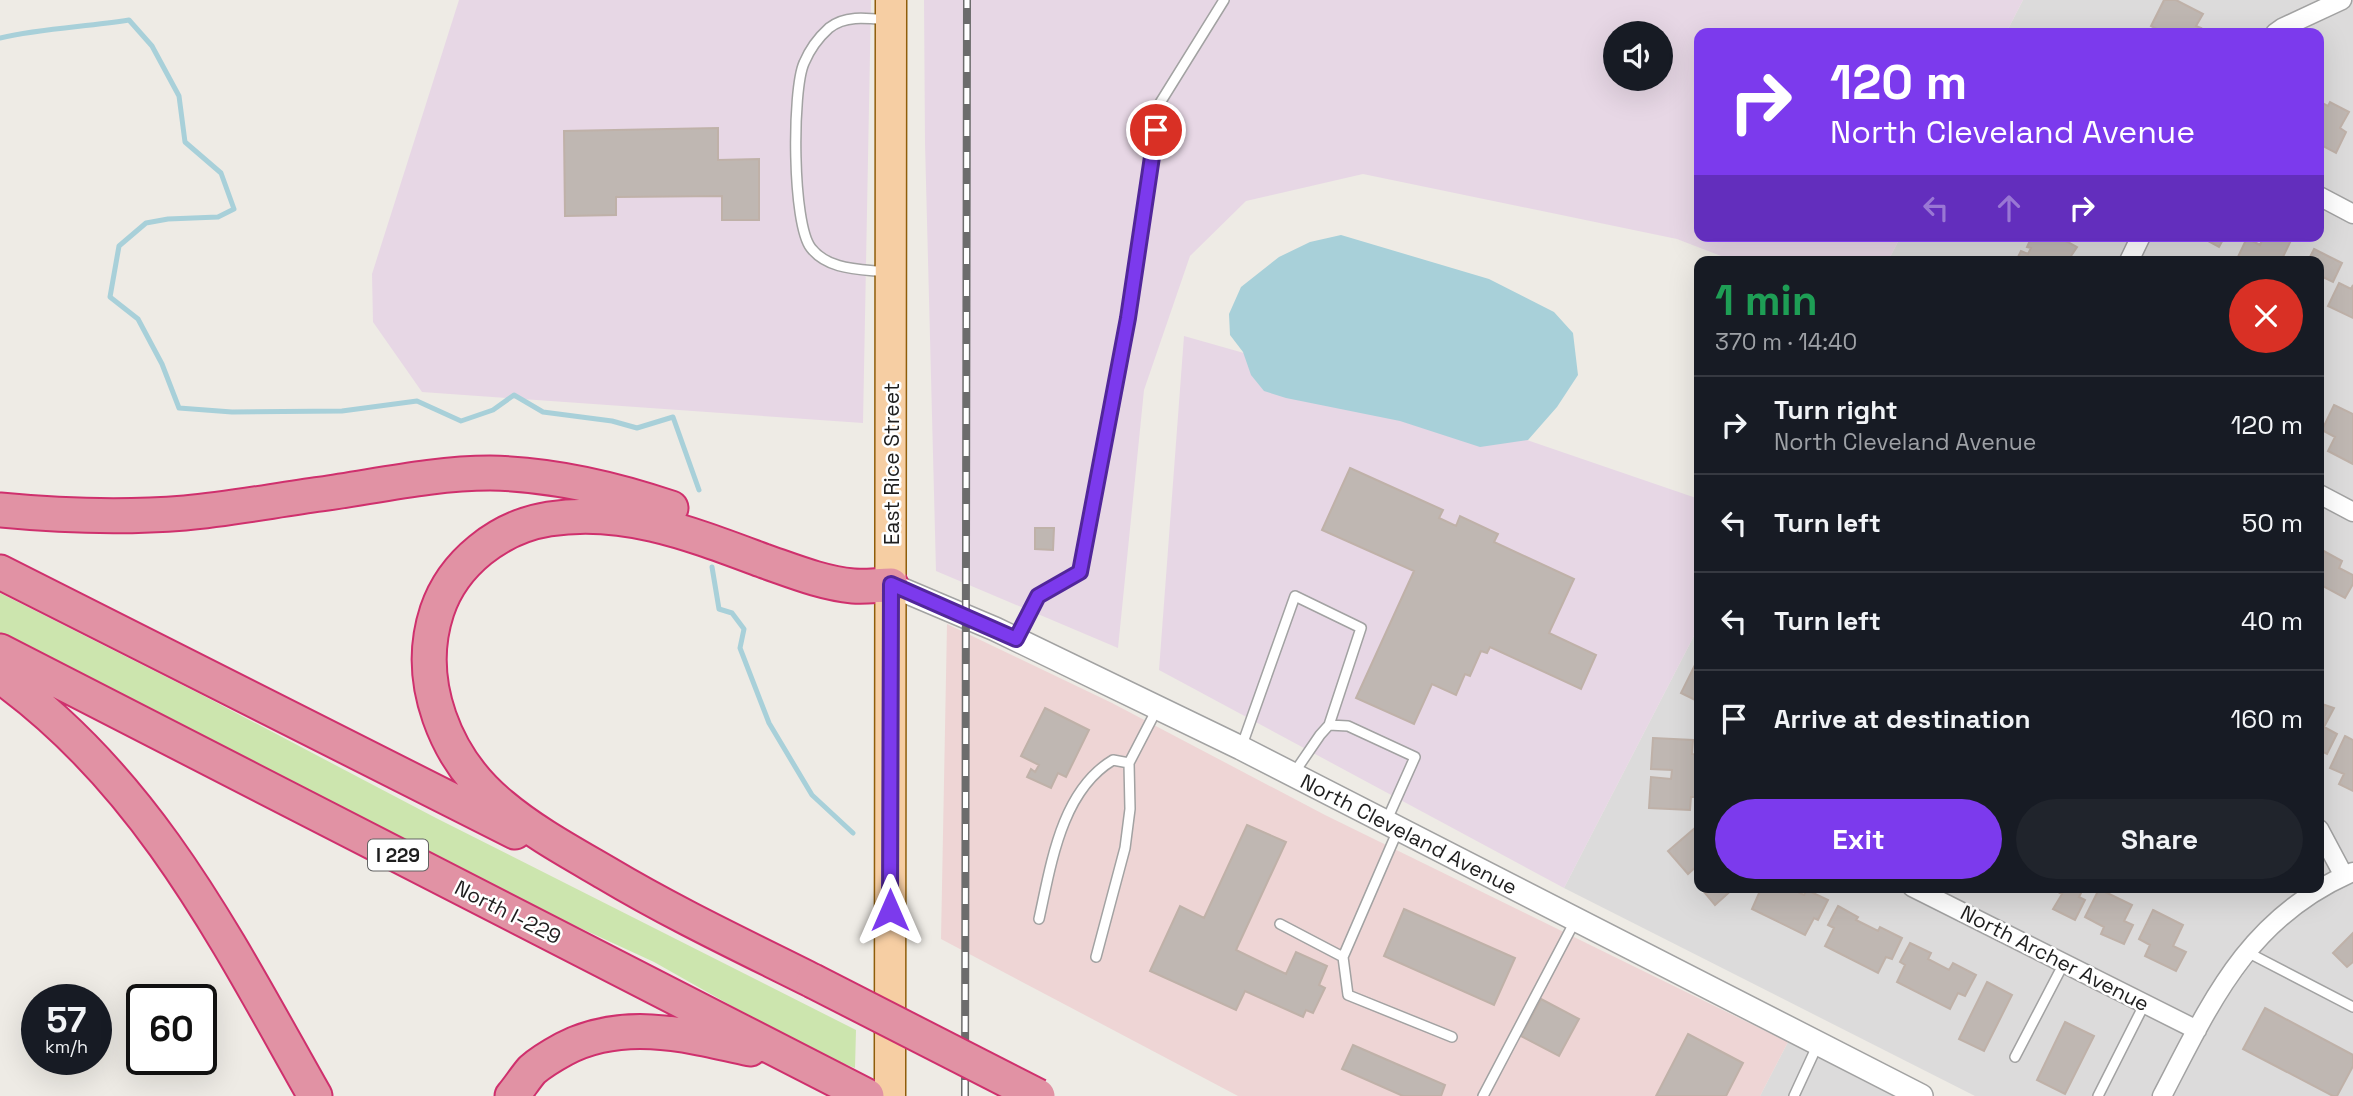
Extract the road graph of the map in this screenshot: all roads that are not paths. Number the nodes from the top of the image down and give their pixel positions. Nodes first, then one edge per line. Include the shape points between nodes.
1 (1224, 0) edge
2 (2342, 0) edge
3 (891, 10) edge
4 (2282, 28) edge
5 (2324, 199) edge
6 (2353, 214) edge
7 (890, 273) junction
8 (2324, 498) edge
9 (0, 510) edge
10 (2353, 512) edge
11 (0, 572) edge
12 (891, 584) junction
13 (1016, 639) junction
14 (0, 651) edge
15 (0, 676) edge
16 (1158, 708) junction
17 (1329, 725) junction
18 (1241, 748) junction
19 (1129, 763) junction
20 (1293, 775) junction
21 (1392, 825) junction
22 (2324, 836) edge
23 (2349, 874) edge
24 (2324, 888) edge
25 (1924, 893) edge
26 (2315, 893) edge
27 (667, 909) junction
28 (1039, 919) dead end
29 (1576, 919) junction
30 (1280, 924) dead end
31 (2246, 951) junction
32 (1096, 957) dead end
33 (1343, 957) junction
34 (2064, 963) junction
35 (2145, 1003) junction
36 (2353, 1007) edge
37 (2197, 1030) junction
38 (1451, 1037) dead end
39 (1818, 1043) junction
40 (2015, 1057) dead end
41 (809, 1065) junction
42 (315, 1096) edge
43 (512, 1096) edge
44 (867, 1096) edge
45 (890, 1096) edge
46 (1038, 1096) edge
47 (1483, 1096) edge
48 (1794, 1096) edge
49 (1921, 1096) edge
50 (2098, 1096) edge
51 (2162, 1096) edge

1 - 13 lane via 1160,103 1128,318 1080,572 1038,596
2 - 4 street
3 - 7 main road, East Rice Street
3 - 7 lane via 829,28 803,64 796,192 810,248 838,267
5 - 6 street
7 - 12 main road, East Rice Street
8 - 10 street
9 - 12 highway via 58,516 187,513 436,477 538,476 646,499
11 - 27 highway
12 - 13 street, North Cleveland Avenue
12 - 27 highway via 853,586 819,580 666,526 594,515 547,519 497,538 463,565 451,582 432,626 427,661 438,716 451,744 499,804
12 - 45 main road, East Rice Street
13 - 16 street, North Cleveland Avenue
14 - 41 highway, North I-229 / I 229
15 - 42 highway via 97,761 158,832
16 - 18 street, North Cleveland Avenue
16 - 19 lane
17 - 18 lane via 1361,628 1295,596
17 - 20 lane
17 - 21 lane via 1348,726 1415,757
18 - 20 street, North Cleveland Avenue
19 - 28 lane via 1113,760 1084,785 1063,826
19 - 32 lane via 1125,848
20 - 21 street, North Cleveland Avenue
21 - 29 street, North Cleveland Avenue
21 - 33 lane
22 - 23 street
23 - 24 street
25 - 34 street, North Archer Avenue
26 - 31 street
27 - 46 highway, bridge
29 - 39 street, North Cleveland Avenue
29 - 47 lane
30 - 33 lane
31 - 36 lane
31 - 37 street via 2225,978
33 - 38 lane via 1348,995
34 - 35 street, North Archer Avenue
34 - 40 lane
35 - 37 street, North Archer Avenue
35 - 50 lane
37 - 51 street
39 - 48 lane
39 - 49 street, North Cleveland Avenue
41 - 43 highway via 684,1034 612,1032 555,1054 533,1069
41 - 44 highway, North I-229 / I 229

